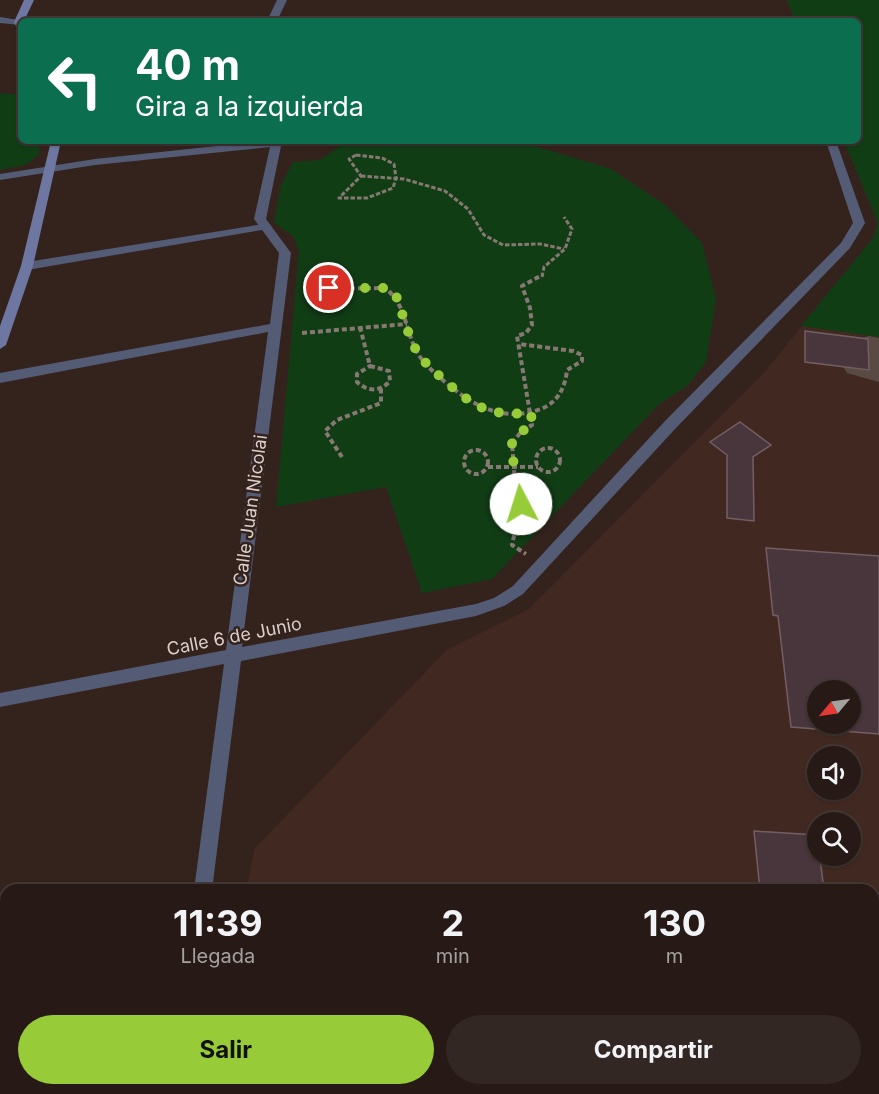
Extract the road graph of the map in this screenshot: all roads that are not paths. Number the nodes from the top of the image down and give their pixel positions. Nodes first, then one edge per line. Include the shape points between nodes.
1 (29, 0) edge
2 (282, 0) edge
3 (22, 18) edge
4 (273, 18) edge
5 (0, 20) edge
6 (18, 24) edge
7 (55, 144) edge
8 (260, 144) edge
9 (277, 144) edge
10 (832, 144) edge
11 (51, 169) junction
12 (0, 177) edge
13 (263, 227) junction
14 (27, 266) junction
15 (274, 327) junction
16 (0, 345) edge
17 (0, 378) edge
18 (231, 657) junction
19 (0, 700) edge
20 (204, 884) edge

1 - 3 street
2 - 4 street
5 - 6 street
7 - 11 street
8 - 11 street
9 - 13 street via 260,219
10 - 18 street, Calle 6 de Junio via 859,223 846,245 670,425 518,590 476,610
11 - 12 street
11 - 14 street
13 - 14 lane
13 - 15 street, Calle Juan Nicolai via 281,242 285,253
14 - 16 street
15 - 17 street
15 - 18 street, Calle Juan Nicolai
18 - 19 street, Calle 6 de Junio
18 - 20 street, Calle Juan Nicolai

